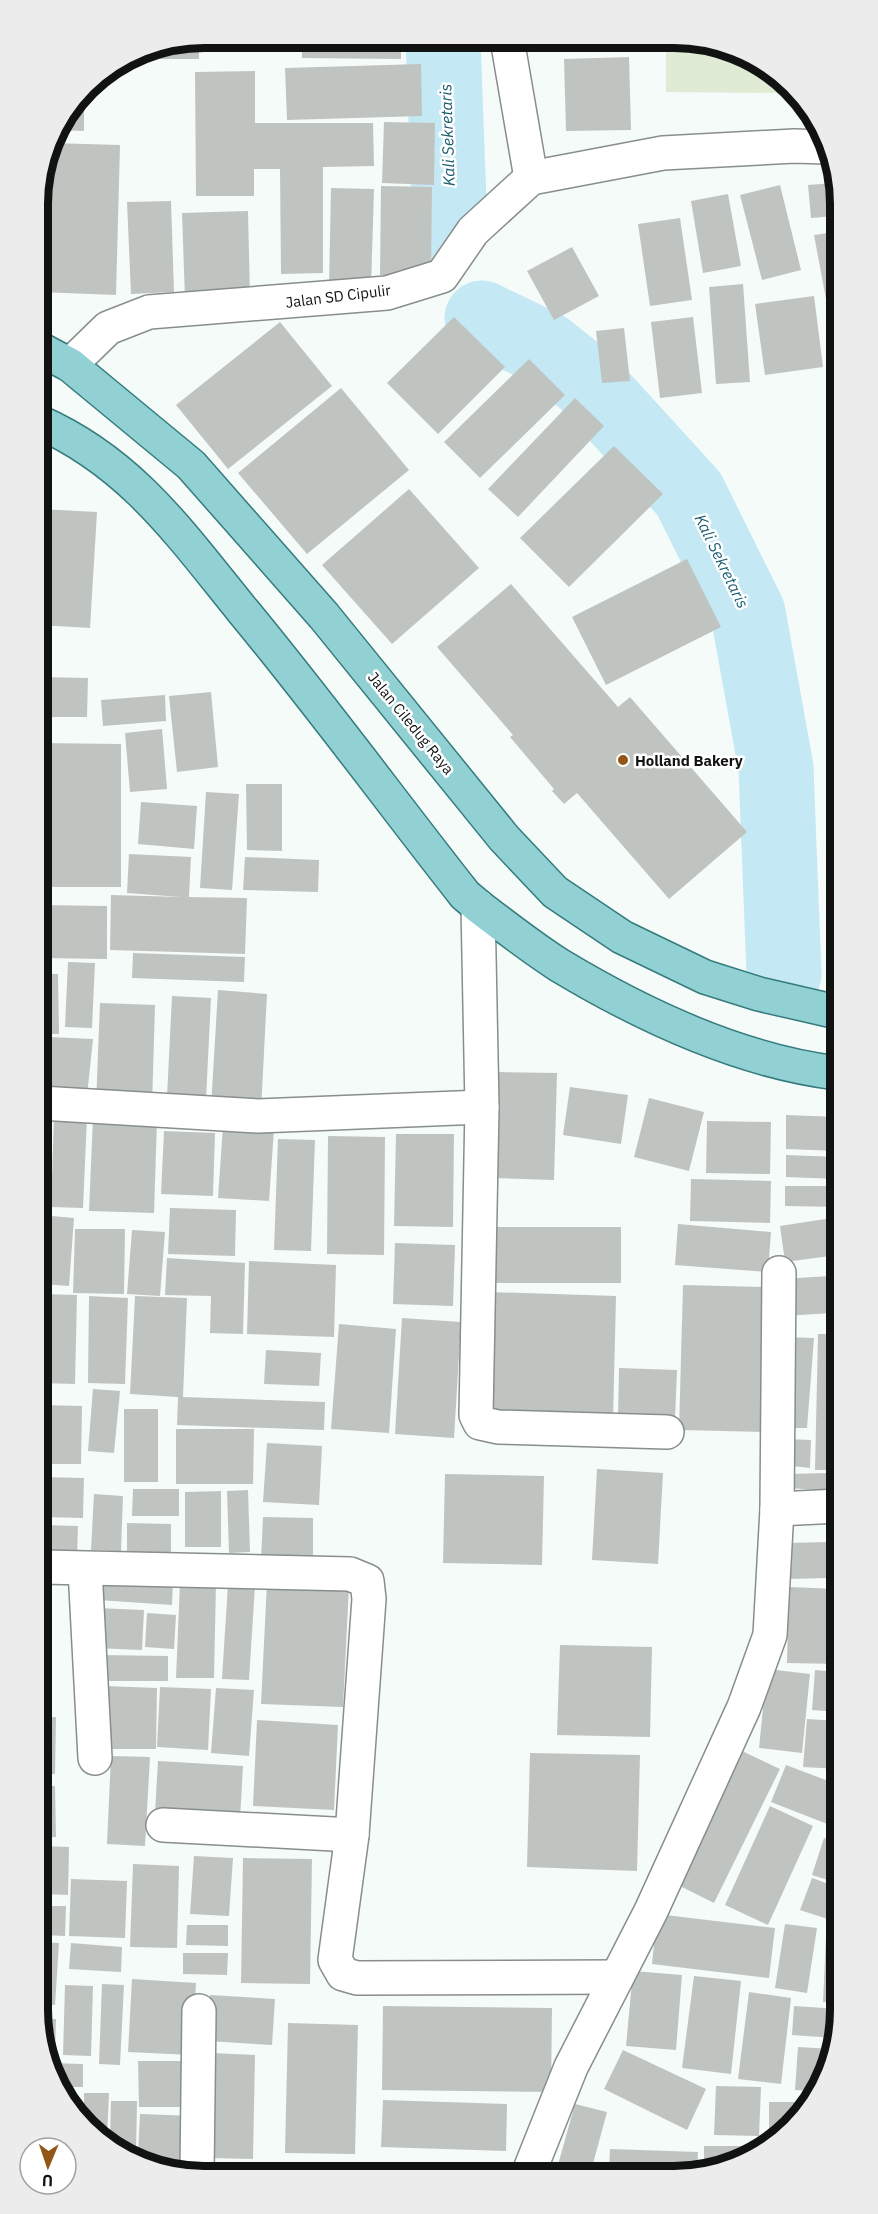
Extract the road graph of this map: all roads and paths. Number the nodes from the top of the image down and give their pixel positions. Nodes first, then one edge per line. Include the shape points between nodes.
1 (509, 48) edge
2 (819, 147) edge
3 (531, 178) junction
4 (48, 353) edge
5 (70, 365) junction
6 (48, 426) edge
7 (477, 906) junction
8 (830, 1010) edge
9 (830, 1072) edge
10 (48, 1103) edge
11 (482, 1107) junction
12 (779, 1273) dead end
13 (667, 1432) dead end
14 (830, 1506) edge
15 (777, 1509) junction
16 (48, 1567) edge
17 (85, 1569) junction
18 (95, 1758) dead end
19 (164, 1825) dead end
20 (352, 1835) junction
21 (617, 1977) junction
22 (199, 2011) dead end
23 (197, 2166) edge
24 (532, 2166) edge

1 - 3 street
2 - 3 street via 663,153
3 - 5 street, Jalan SD Cipulir via 472,231 442,276 387,293 149,312 108,328
4 - 5 main road, Jalan Ciledug Raya
5 - 8 main road, Jalan Ciledug Raya via 191,465 324,616 504,838 555,892 622,937 705,977
6 - 7 main road via 73,437 122,472 169,521
7 - 9 main road via 557,963 616,997 704,1037 781,1063
7 - 11 street
10 - 11 street via 258,1116
11 - 13 street via 475,1374 476,1415 480,1423 498,1427
12 - 15 street
14 - 15 street
15 - 21 street via 770,1635 744,1707
16 - 17 street
17 - 18 street
17 - 20 street via 350,1574 367,1581 369,1599
19 - 20 street
20 - 21 street via 335,1960 343,1974 357,1978
21 - 24 street via 571,2067
22 - 23 street

